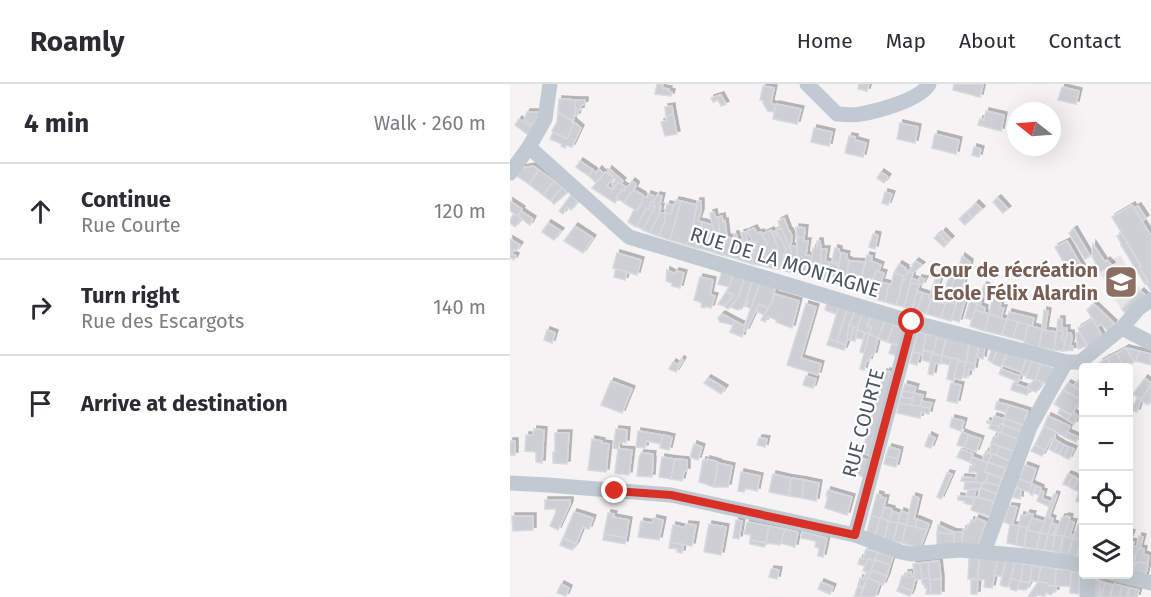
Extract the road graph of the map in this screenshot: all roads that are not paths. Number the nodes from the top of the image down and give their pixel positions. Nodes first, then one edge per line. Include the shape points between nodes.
1 (550, 84) edge
2 (807, 84) edge
3 (929, 84) edge
4 (528, 147) junction
5 (510, 173) edge
6 (1151, 300) edge
7 (912, 322) junction
8 (1122, 328) junction
9 (1151, 343) edge
10 (1065, 362) junction
11 (510, 483) edge
12 (855, 535) junction
13 (984, 552) junction
14 (1079, 565) edge
15 (1133, 578) edge
16 (1088, 579) edge
17 (1151, 583) edge
18 (1087, 597) edge

1 - 4 street via 545,119
2 - 3 street via 837,114 859,115 903,103
4 - 5 street
4 - 7 street, RUE DE LA MONTAGNE via 628,237
6 - 8 street
7 - 10 street, RUE DE LA MONTAGNE
7 - 12 street, RUE COURTE
8 - 9 street
8 - 10 street via 1080,362
10 - 13 street via 1030,427
11 - 12 street via 671,495
12 - 13 street via 911,554
13 - 14 street
15 - 17 street
16 - 18 street

